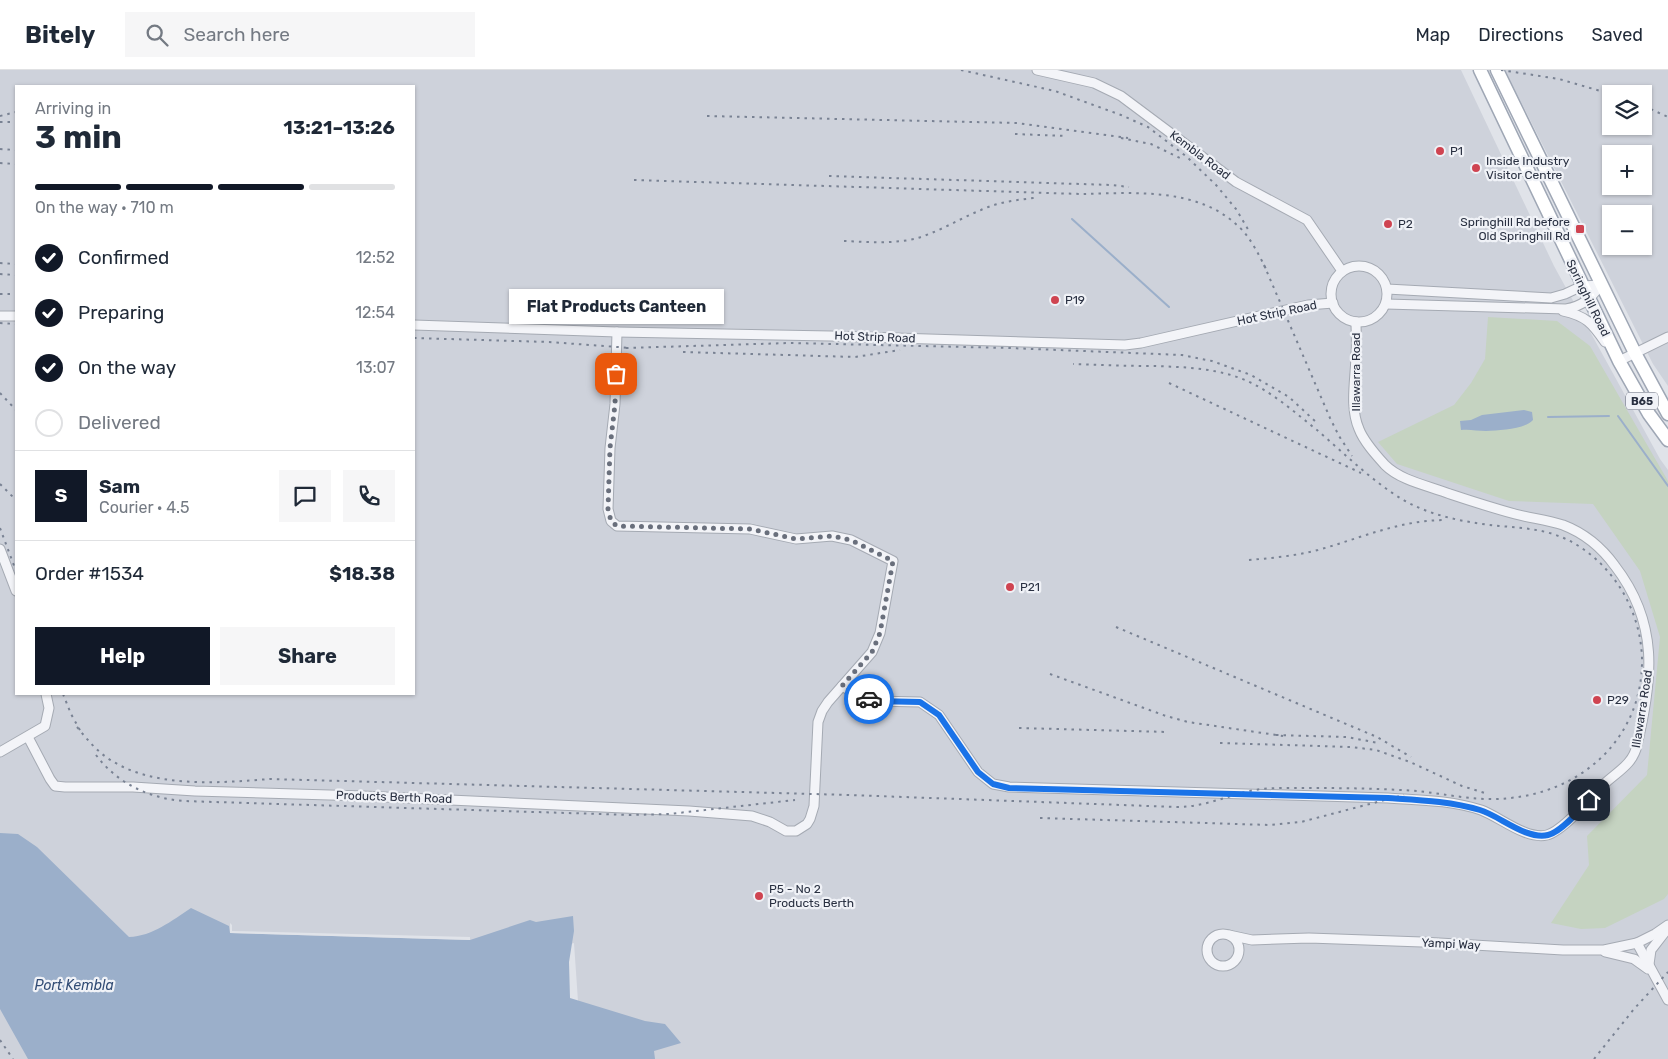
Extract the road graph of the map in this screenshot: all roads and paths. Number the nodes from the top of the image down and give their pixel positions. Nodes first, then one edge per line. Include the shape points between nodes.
1 (1037, 70) edge
2 (1480, 70) edge
3 (1497, 70) edge
4 (1342, 271) junction
5 (1602, 285) junction
6 (1582, 286) junction
7 (1388, 289) junction
8 (1474, 294) junction
9 (1589, 300) junction
10 (1332, 303) junction
11 (1386, 304) junction
12 (1475, 306) junction
13 (1556, 310) junction
14 (0, 316) edge
15 (15, 316) edge
16 (1356, 322) junction
17 (415, 326) edge
18 (616, 332) junction
19 (1668, 337) edge
20 (1635, 353) junction
21 (1619, 361) junction
22 (1668, 414) edge
23 (1668, 440) edge
24 (0, 549) edge
25 (15, 588) edge
26 (842, 686) junction
27 (46, 695) edge
28 (28, 737) junction
29 (0, 752) edge
30 (1668, 927) edge
31 (1229, 935) junction
32 (1264, 939) junction
33 (1638, 943) junction
34 (1594, 950) junction
35 (1236, 960) junction
36 (1652, 971) junction
37 (1668, 1000) edge

1 - 4 street, Kembla Road via 1094,83 1121,96 1236,182 1306,220
2 - 6 main road, Springhill Road / B65
3 - 5 main road, Springhill Road / B65
4 - 7 street via 1353,266 1369,267 1380,274
4 - 10 street via 1332,287
5 - 6 street
5 - 9 street
5 - 20 main road, Springhill Road / B65
6 - 8 street via 1555,298
6 - 9 main road, Springhill Road / B65
7 - 8 street
7 - 11 street
8 - 12 street
9 - 13 street via 1575,307
9 - 21 main road, Springhill Road / B65
10 - 16 street via 1342,316
10 - 18 street, Hot Strip Road via 1308,305 1125,345
11 - 12 street
11 - 16 street via 1376,317
12 - 13 street
13 - 21 street via 1579,315 1589,321
14 - 15 street
16 - 26 street, Illawarra Road via 1355,416 1363,437 1385,464 1396,473 1472,502 1563,525 1590,540 1624,578 1641,610 1650,654 1646,699 1634,756 1554,832 1542,836 1529,833 1481,810 1441,802 1009,788 993,784 978,772 939,715 920,702 874,701
17 - 18 street, Hot Strip Road
18 - 26 street via 608,509 611,521 617,526 750,529 796,539 842,537 893,561 880,633 872,652
19 - 20 street
20 - 21 street
20 - 22 main road, Springhill Road / B65
21 - 23 main road, Springhill Road / B65
24 - 25 street
26 - 28 street, Products Berth Road via 822,711 818,722 813,814 807,824 796,831 786,831 752,816 688,811 55,786
27 - 28 street via 49,708 45,726
28 - 29 street
30 - 33 street, Yampi Way
30 - 36 street via 1651,950
31 - 32 street, Yampi Way
31 - 35 street via 1239,946
31 - 35 street via 1212,938 1207,953 1219,966 1230,965
32 - 34 street, Yampi Way
32 - 35 street via 1248,947
33 - 34 street, Yampi Way
33 - 36 street
34 - 36 street via 1634,959
36 - 37 street

